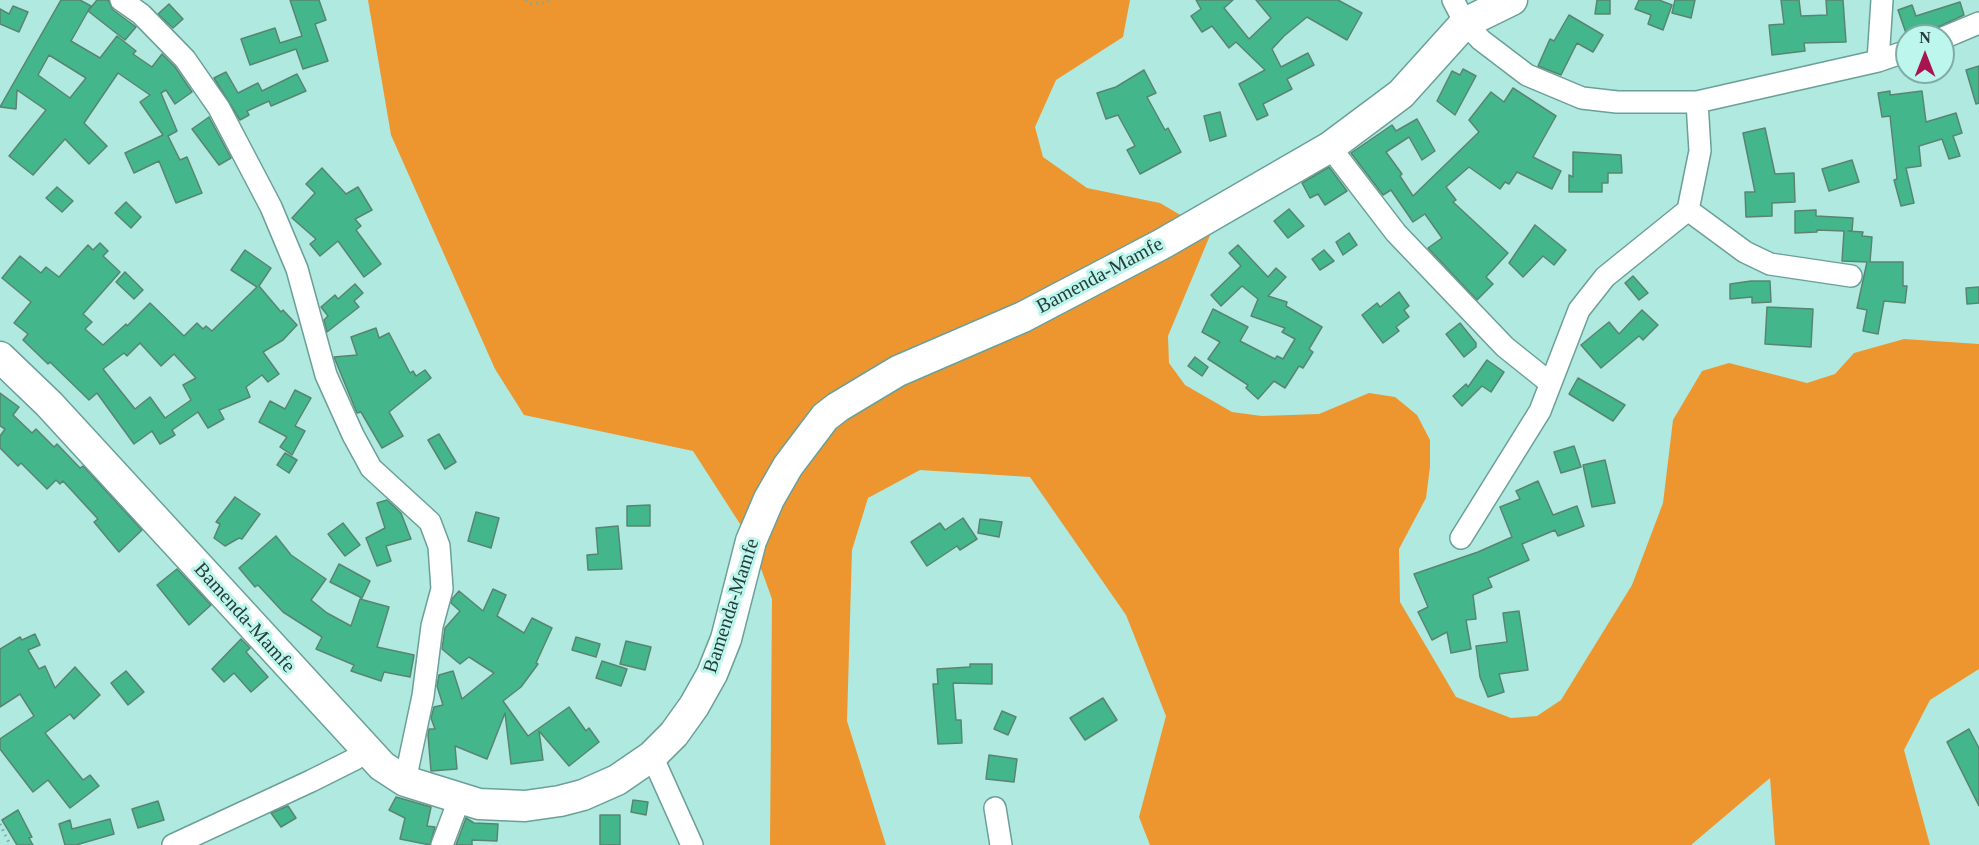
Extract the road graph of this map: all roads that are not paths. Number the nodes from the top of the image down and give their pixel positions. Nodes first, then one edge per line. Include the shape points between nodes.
1 (121, 0) edge
2 (1512, 0) edge
3 (1882, 0) edge
4 (1459, 12) edge
5 (1979, 23) edge
6 (1955, 33) edge
7 (1895, 55) edge
8 (1878, 61) junction
9 (1697, 102) junction
10 (1330, 147) junction
11 (1688, 210) junction
12 (1851, 276) dead end
13 (0, 357) edge
14 (1550, 383) junction
15 (1461, 538) dead end
16 (365, 751) junction
17 (652, 756) junction
18 (405, 781) junction
19 (459, 800) junction
20 (995, 808) dead end
21 (173, 845) edge
22 (442, 845) edge
23 (692, 845) edge
24 (1001, 845) edge

1 - 18 street via 141,14 185,59 219,108 271,207 292,258 326,375 353,435 371,468 430,522 440,546 442,589
2 - 4 highway, Bamenda-Mamfe
3 - 8 street
4 - 9 street via 1502,58 1557,90 1617,102
4 - 10 highway, Bamenda-Mamfe via 1401,94
5 - 6 street
7 - 8 street
8 - 9 street
9 - 11 street via 1700,151
10 - 14 street via 1396,233 1505,347
10 - 17 highway, Bamenda-Mamfe via 1162,244 1023,317 898,371 825,417 769,499 752,541 726,639 712,674 674,734
11 - 12 street via 1745,252 1770,264
11 - 14 street via 1598,285 1579,310
13 - 16 highway, Bamenda-Mamfe via 49,404
14 - 15 street via 1540,411
16 - 18 highway, Bamenda-Mamfe
16 - 21 street via 311,781
17 - 19 highway, Bamenda-Mamfe via 616,780 560,801 525,806
17 - 23 street
18 - 19 highway, Bamenda-Mamfe
19 - 22 street
20 - 24 street

